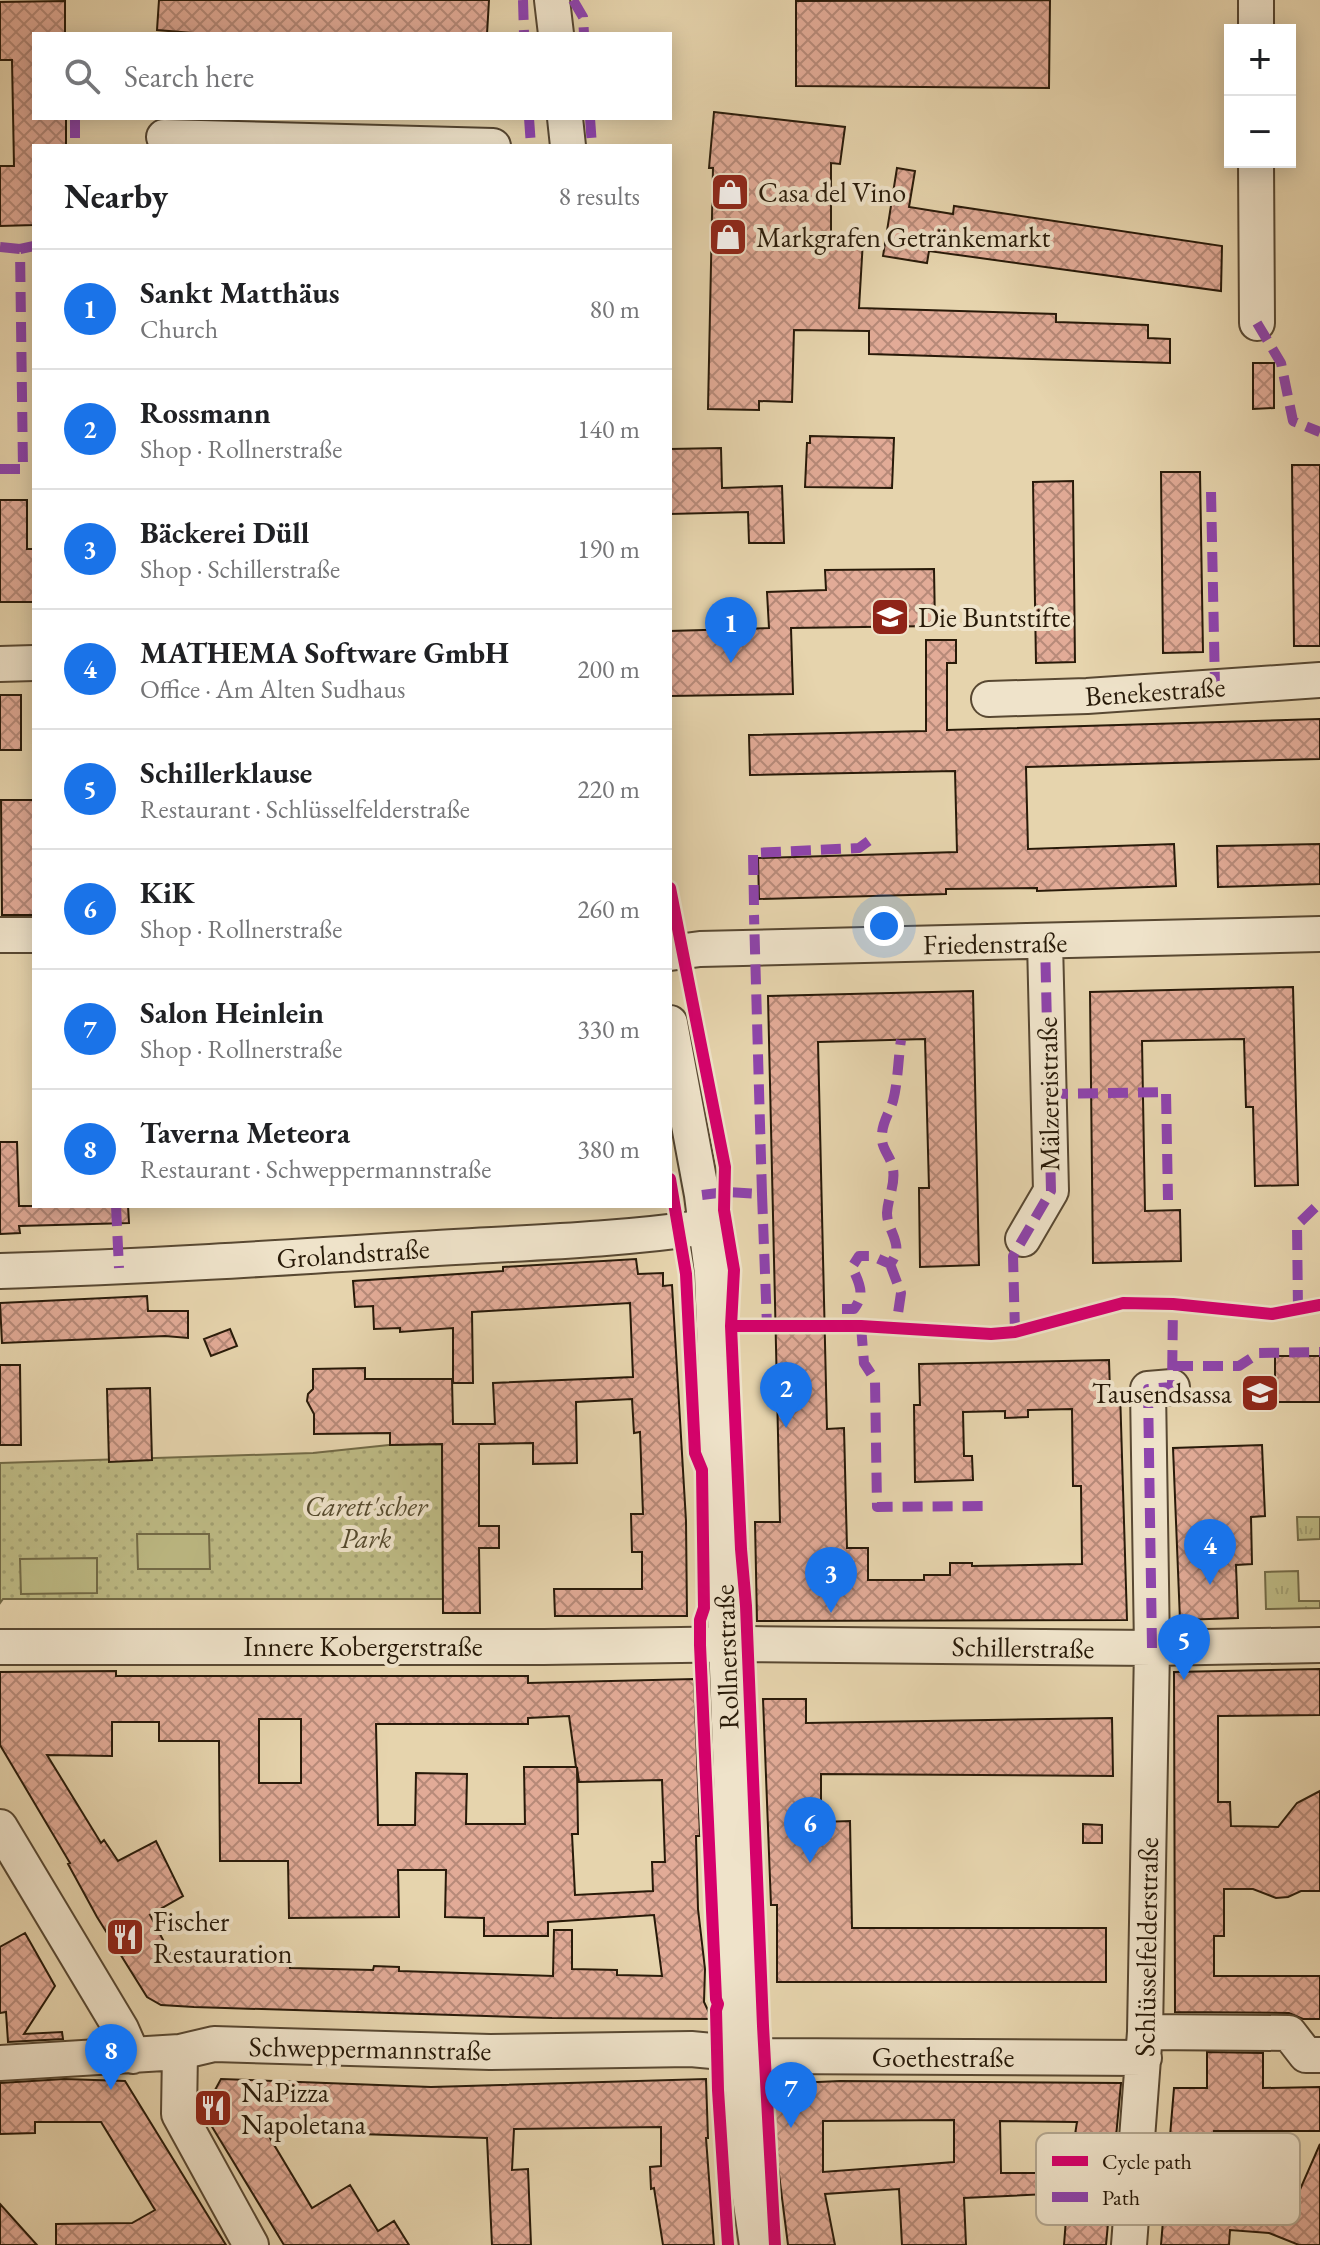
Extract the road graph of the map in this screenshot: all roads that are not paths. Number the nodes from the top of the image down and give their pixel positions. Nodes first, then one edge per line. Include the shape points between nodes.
1 (552, 0) edge
2 (1256, 0) edge
3 (1256, 24) edge
4 (556, 32) edge
5 (565, 120) edge
6 (164, 137) dead end
7 (420, 144) edge
8 (568, 144) edge
9 (1256, 168) edge
10 (1257, 323) dead end
11 (32, 663) edge
12 (0, 664) edge
13 (1320, 680) edge
14 (989, 699) dead end
15 (1320, 934) edge
16 (0, 935) edge
17 (32, 935) edge
18 (1045, 942) junction
19 (672, 953) edge
20 (672, 1034) edge
21 (706, 1227) junction
22 (1023, 1239) dead end
23 (0, 1271) edge
24 (1172, 1387) dead end
25 (726, 1644) junction
26 (1320, 1645) edge
27 (0, 1647) edge
28 (1152, 1648) junction
29 (0, 1827) edge
30 (1144, 2045) junction
31 (180, 2052) junction
32 (741, 2055) junction
33 (1320, 2055) edge
34 (133, 2056) junction
35 (0, 2063) edge
36 (1137, 2133) edge
37 (1130, 2225) edge
38 (251, 2245) edge
39 (757, 2245) edge
40 (1129, 2245) edge

1 - 4 street
2 - 3 street
5 - 8 street
6 - 7 street
9 - 10 street
11 - 12 street
13 - 14 street, Benekestraße
15 - 18 street, Friedenstraße
16 - 17 street
18 - 19 street, Friedenstraße
18 - 22 street, Mälzereistraße via 1051,1191
20 - 21 street, Rollnerstraße
21 - 23 street, Grolandstraße via 429,1249
21 - 25 street, Rollnerstraße
24 - 28 street, Schlüsselfelderstraße via 1148,1389
25 - 27 street, Innere Kobergerstraße
25 - 28 street, Schillerstraße
25 - 32 street, Rollnerstraße
26 - 28 street, Schillerstraße
28 - 30 street, Schlüsselfelderstraße
29 - 34 street
30 - 32 street, Goethestraße
30 - 33 street, Goethestraße via 1289,2033 1306,2055
30 - 36 street, Schlüsselfelderstraße
31 - 32 street, Schweppermannstraße via 214,2044 490,2052 691,2049
31 - 34 street, Schweppermannstraße
31 - 38 street via 179,2114
32 - 39 street, Rollnerstraße via 747,2183
34 - 35 street, Schweppermannstraße
37 - 40 street, Schlüsselfelderstraße

